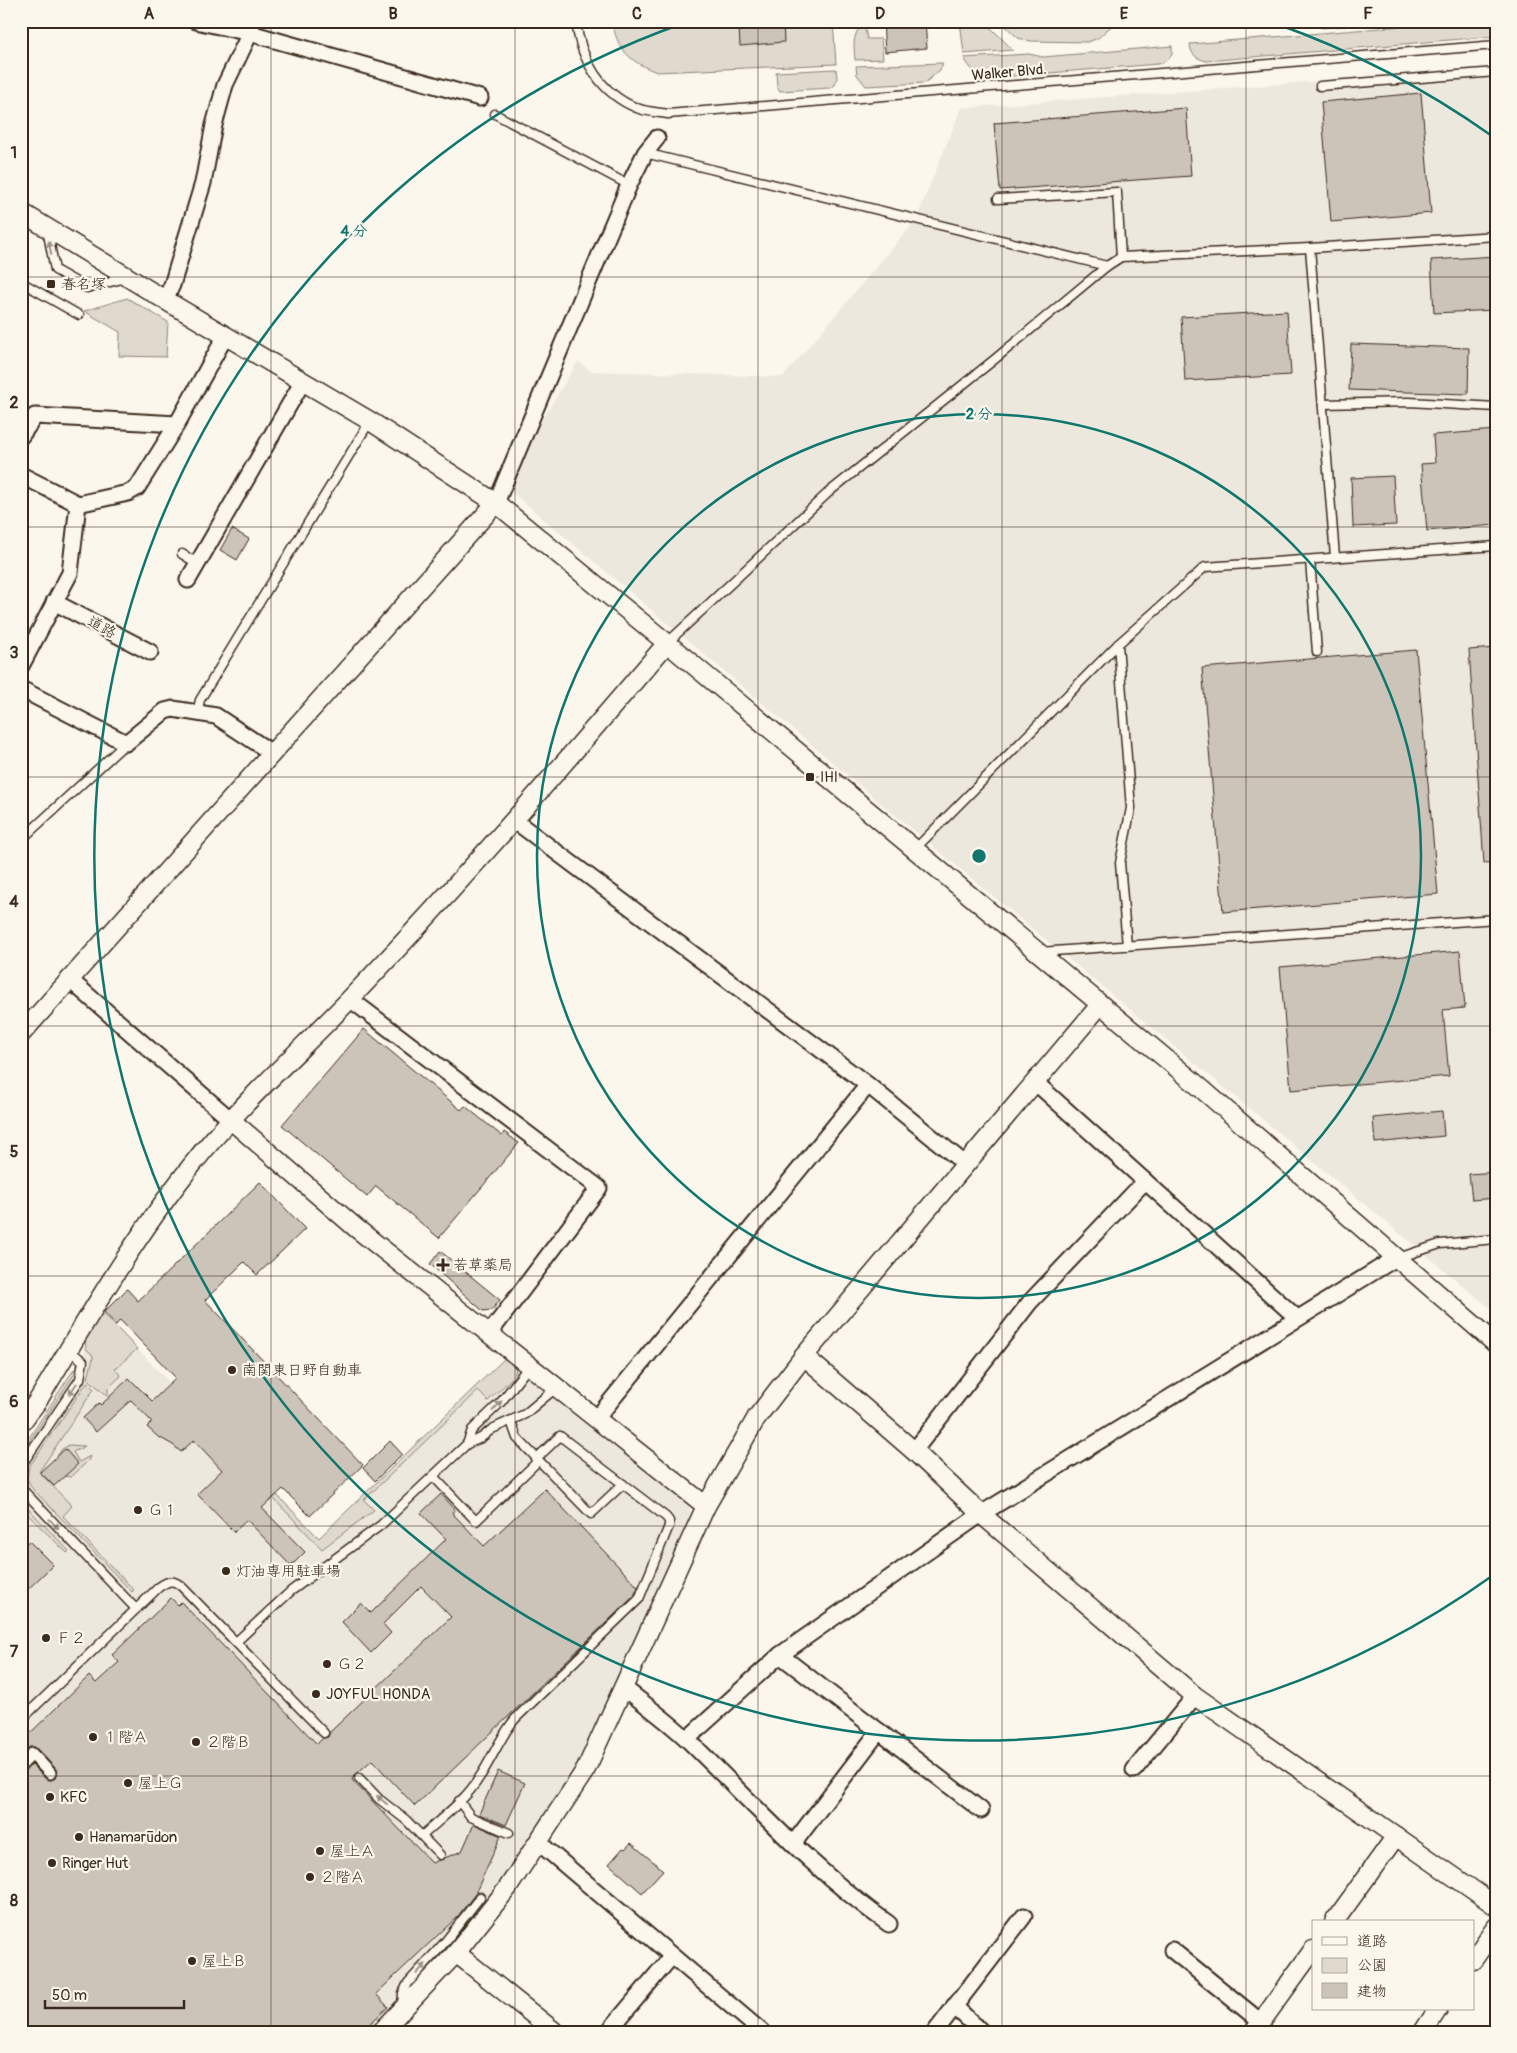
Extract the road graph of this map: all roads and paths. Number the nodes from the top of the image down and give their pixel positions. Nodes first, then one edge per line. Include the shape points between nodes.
1 (196, 21) edge
2 (576, 21) edge
3 (251, 27) edge
4 (1496, 45) edge
5 (1496, 72) edge
6 (1320, 86) dead end
7 (480, 98) dead end
8 (496, 114) dead end
9 (657, 138) dead end
10 (645, 153) junction
11 (629, 185) junction
12 (998, 199) dead end
13 (21, 212) edge
14 (46, 226) junction
15 (1496, 236) edge
16 (1310, 248) junction
17 (1121, 257) junction
18 (1107, 266) junction
19 (128, 278) junction
20 (21, 282) edge
21 (165, 300) junction
22 (79, 315) dead end
23 (226, 334) junction
24 (303, 381) junction
25 (1323, 404) junction
26 (1496, 406) edge
27 (370, 421) junction
28 (178, 424) junction
29 (21, 436) edge
30 (21, 475) edge
31 (496, 503) junction
32 (78, 504) junction
33 (1496, 546) edge
34 (182, 554) dead end
35 (1335, 557) junction
36 (1310, 560) junction
37 (197, 563) junction
38 (188, 580) dead end
39 (54, 602) junction
40 (668, 643) junction
41 (1118, 644) junction
42 (150, 652) dead end
43 (1317, 652) dead end
44 (21, 666) edge
45 (21, 689) edge
46 (197, 713) junction
47 (126, 743) junction
48 (272, 753) junction
49 (515, 821) junction
50 (21, 840) edge
51 (914, 850) junction
52 (1496, 919) edge
53 (1127, 946) junction
54 (1038, 952) junction
55 (69, 979) junction
56 (350, 999) junction
57 (1100, 1005) junction
58 (21, 1034) edge
59 (1035, 1082) junction
60 (868, 1085) junction
61 (231, 1120) junction
62 (965, 1164) junction
63 (1145, 1181) junction
64 (1496, 1239) edge
65 (1396, 1258) junction
66 (1297, 1318) junction
67 (489, 1334) junction
68 (1496, 1344) edge
69 (68, 1350) junction
70 (804, 1356) junction
71 (530, 1366) junction
72 (557, 1387) junction
73 (596, 1419) junction
74 (511, 1421) junction
75 (21, 1423) edge
76 (467, 1444) junction
77 (914, 1450) junction
78 (537, 1458) junction
79 (21, 1466) edge
80 (432, 1476) junction
81 (623, 1484) junction
82 (21, 1488) edge
83 (706, 1506) junction
84 (981, 1514) junction
85 (136, 1609) junction
86 (236, 1642) junction
87 (780, 1655) junction
88 (624, 1688) junction
89 (1195, 1696) junction
90 (21, 1720) edge
91 (879, 1731) junction
92 (324, 1733) dead end
93 (687, 1739) junction
94 (21, 1764) edge
95 (1134, 1770) dead end
96 (50, 1773) dead end
97 (359, 1778) dead end
98 (459, 1801) junction
99 (982, 1810) dead end
100 (509, 1833) dead end
101 (422, 1836) junction
102 (1396, 1836) junction
103 (538, 1842) junction
104 (793, 1844) junction
105 (440, 1855) dead end
106 (480, 1897) dead end
107 (1496, 1906) edge
108 (1024, 1916) dead end
109 (1335, 1920) edge
110 (889, 1924) dead end
111 (1496, 1927) edge
112 (1172, 1950) dead end
113 (1312, 1951) edge
114 (456, 1953) junction
115 (672, 1956) junction
116 (1474, 1959) edge
117 (954, 2006) junction
118 (1437, 2010) edge
119 (402, 2012) junction
120 (1258, 2027) edge
121 (384, 2031) edge
122 (555, 2032) edge
123 (608, 2032) edge
124 (762, 2032) edge
125 (935, 2032) edge
126 (982, 2032) edge
127 (1423, 2032) edge

1 - 3 street
2 - 4 lane, Walker Blvd. via 584,57 600,82 620,100 638,109 668,114
3 - 7 street
3 - 21 street via 225,85 202,183
5 - 6 lane
8 - 11 lane
9 - 10 street
10 - 11 street
10 - 18 lane
11 - 31 street
12 - 17 lane via 1117,192
13 - 14 street
14 - 19 street
19 -> 14 lane via 87,288 55,270
15 - 16 lane
16 - 17 lane
16 - 25 lane
17 - 18 lane
18 - 40 lane via 829,492
19 - 21 street
20 - 22 lane
21 - 23 street
23 - 24 street
23 - 28 street
24 - 27 street
24 - 37 street
25 - 26 lane via 1409,402
25 - 35 lane
27 - 31 street
27 - 46 lane via 200,700
28 - 29 street via 35,416
28 - 32 street via 137,488
30 - 32 street
31 - 40 street
31 - 48 street
32 - 39 street via 70,573
33 - 35 lane
34 - 37 lane
35 - 36 lane
36 - 41 lane via 1205,567
36 - 43 lane
37 - 38 street
39 - 42 street, 道路
39 - 44 street
40 - 49 street
40 - 51 street
41 - 51 lane
41 - 53 lane via 1131,808 1120,863
45 - 47 street
46 - 47 street via 165,711
46 - 48 street via 216,716
47 - 50 lane
48 - 55 street
49 - 56 street
49 - 60 street
51 - 54 street
52 - 53 lane
53 - 54 lane
54 - 57 street
55 - 58 street
55 - 61 street
56 - 61 street
56 - 67 street via 599,1188
57 - 59 street
57 - 65 street
59 - 62 street
59 - 63 street
60 - 62 street
60 - 73 street
61 - 67 street via 356,1228
61 - 69 street via 161,1205
62 - 70 street
63 - 66 street
63 - 77 street via 1030,1302
64 - 65 lane via 1440,1244
65 - 66 street
65 - 68 street
66 - 84 street
67 - 71 street
69 - 75 street
69 -> 79 lane via 83,1361 80,1378
70 - 77 street
70 - 83 street via 757,1417
71 - 72 street
76 -> 71 lane via 472,1430 501,1402
72 - 73 street
72 - 74 lane via 526,1414
73 - 83 street
74 - 76 lane
74 - 78 lane via 517,1438
76 - 80 lane
77 - 84 street
78 - 80 lane via 535,1464 476,1521
78 - 81 lane via 560,1436
78 - 81 lane via 591,1514
80 - 86 lane via 381,1525 291,1591
81 - 98 lane via 669,1521 640,1600 515,1719 506,1729 478,1780
82 -> 85 lane
83 - 88 street
84 - 87 street
84 - 89 street
85 - 86 lane via 168,1581 176,1581
85 - 90 lane
86 - 92 lane
87 - 91 street
87 - 93 street
88 - 93 street
88 - 103 street via 586,1769
89 - 95 street
89 - 102 street
91 - 99 street
91 - 104 street
93 - 104 street
94 - 96 street via 32,1754
101 -> 97 lane
98 - 100 lane via 471,1817
98 - 101 lane
101 - 105 lane
102 - 107 street
102 - 109 street
103 - 114 street
103 - 115 street
104 - 110 street via 855,1900
119 -> 106 lane via 403,1993 408,1983
108 - 117 street
111 - 116 street
112 - 120 street
113 - 120 street
114 - 119 street
114 - 122 street
115 - 123 street
115 - 124 street
117 - 125 street
117 - 126 street
118 - 127 street
119 - 121 street

